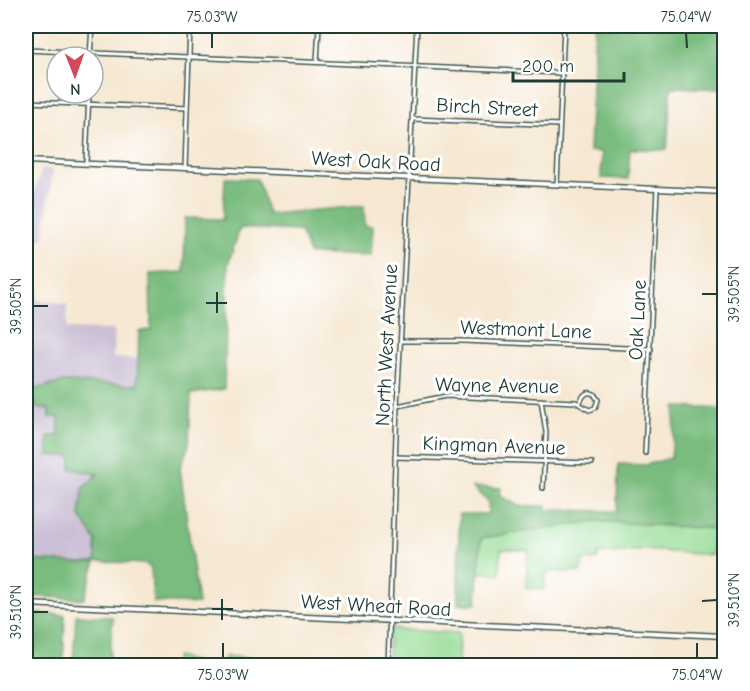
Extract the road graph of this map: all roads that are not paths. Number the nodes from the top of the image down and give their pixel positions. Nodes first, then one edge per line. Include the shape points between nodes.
1 (92, 26) edge
2 (190, 26) edge
3 (319, 26) edge
4 (417, 26) edge
5 (564, 26) edge
6 (91, 45) edge
7 (26, 50) edge
8 (45, 51) edge
9 (105, 55) edge
10 (189, 57) junction
11 (317, 62) junction
12 (415, 66) junction
13 (561, 73) junction
14 (26, 102) edge
15 (45, 103) edge
16 (88, 105) edge
17 (105, 105) edge
18 (187, 108) junction
19 (413, 118) junction
20 (559, 126) junction
21 (26, 160) edge
22 (86, 163) junction
23 (185, 168) junction
24 (410, 177) junction
25 (557, 184) junction
26 (657, 189) junction
27 (724, 192) edge
28 (401, 341) junction
29 (651, 350) junction
30 (542, 400) junction
31 (580, 402) dead end
32 (397, 406) junction
33 (645, 453) dead end
34 (395, 457) junction
35 (543, 460) junction
36 (592, 463) dead end
37 (543, 488) dead end
38 (26, 604) edge
39 (390, 621) junction
40 (724, 636) edge
41 (388, 666) edge

1 - 6 street
2 - 10 street
3 - 11 street
4 - 12 street, North West Avenue
5 - 13 street
7 - 8 street
9 - 10 street
10 - 11 street
10 - 18 street
11 - 12 street
12 - 13 street
12 - 19 street, North West Avenue
13 - 20 street
14 - 15 street
16 - 22 street
17 - 18 street
18 - 23 street
19 - 20 street, Birch Street
19 - 24 street, North West Avenue
20 - 25 street
21 - 22 street, West Oak Road
22 - 23 street, West Oak Road
23 - 24 street, West Oak Road
24 - 25 street, West Oak Road
24 - 28 street, North West Avenue
25 - 26 street, West Oak Road
26 - 27 street, West Oak Road
26 - 29 street, Oak Lane
28 - 29 street, Westmont Lane
28 - 32 street, North West Avenue
29 - 33 street, Oak Lane
30 - 31 street, Wayne Avenue via 576,402 589,410 595,408 598,400 589,392
30 - 32 street, Wayne Avenue via 446,396
30 - 35 street
32 - 34 street, North West Avenue
34 - 35 street, Kingman Avenue
34 - 39 street, North West Avenue
35 - 36 street, Kingman Avenue
35 - 37 street
38 - 39 street, West Wheat Road
39 - 40 street, West Wheat Road
39 - 41 street, North West Avenue

